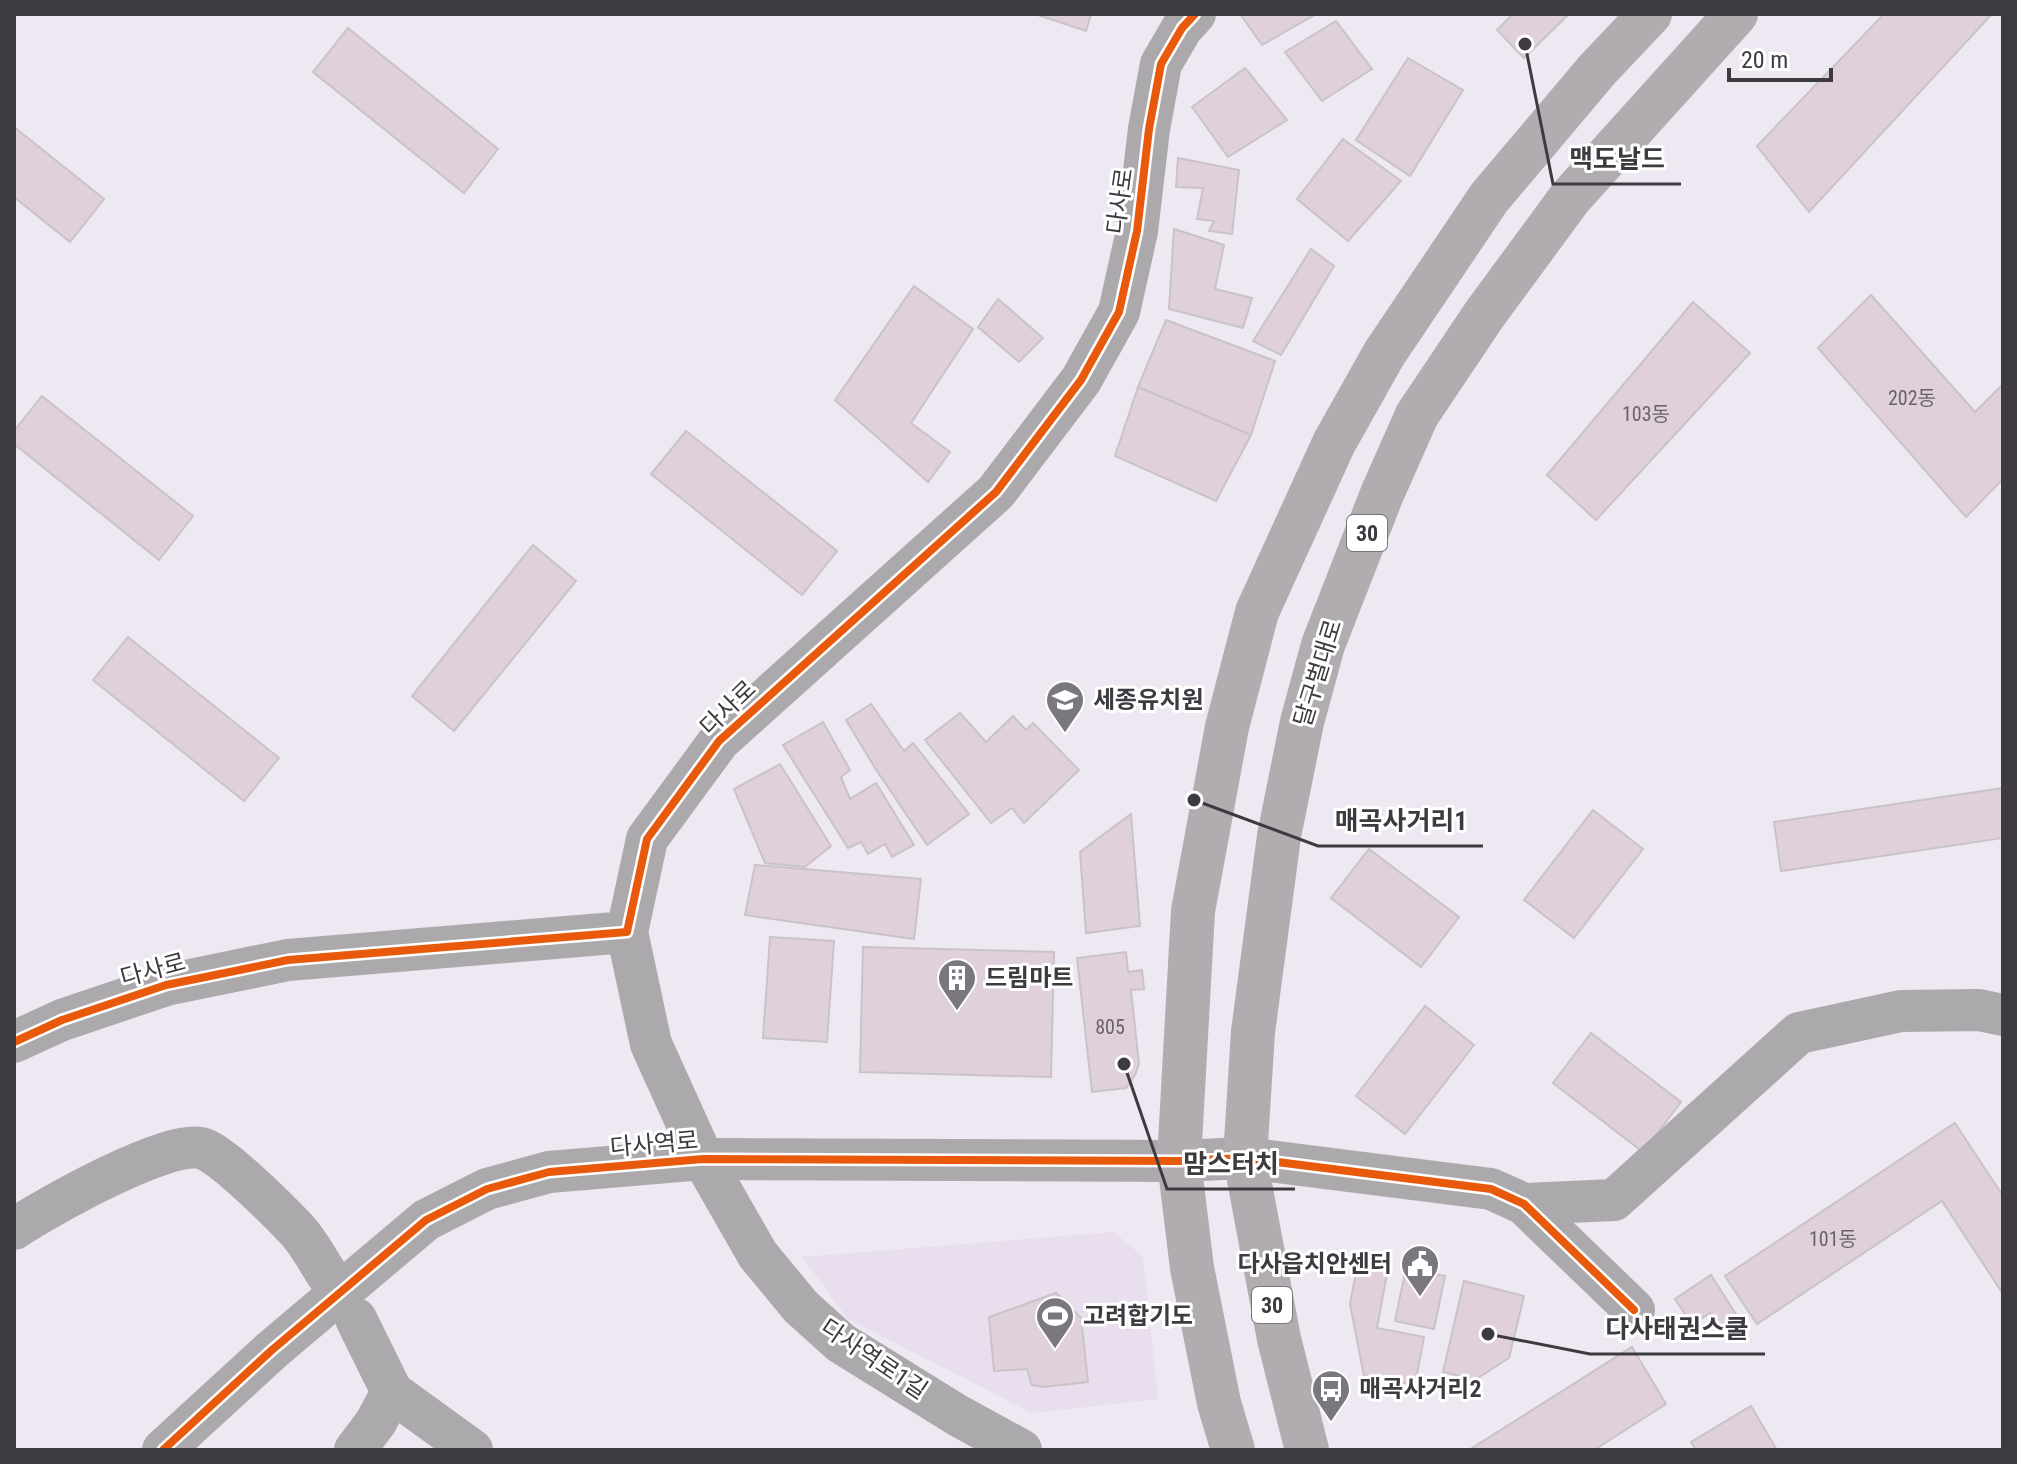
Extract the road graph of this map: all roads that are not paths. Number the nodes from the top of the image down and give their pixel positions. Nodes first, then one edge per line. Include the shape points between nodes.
1 (1195, 14) edge
2 (1650, 14) edge
3 (1736, 14) edge
4 (627, 932) junction
5 (2003, 1015) edge
6 (14, 1042) edge
7 (1245, 1158) junction
8 (703, 1159) junction
9 (1179, 1161) junction
10 (1524, 1204) junction
11 (14, 1229) edge
12 (328, 1276) dead end
13 (1634, 1310) dead end
14 (356, 1319) dead end
15 (392, 1392) junction
16 (163, 1450) edge
17 (355, 1450) edge
18 (472, 1450) edge
19 (1021, 1450) edge
20 (1233, 1450) edge
21 (1307, 1450) edge

1 - 4 street, 다사로 via 1161,64 1137,231 1119,312 1081,380 996,492 719,741 647,839
2 - 9 main road via 1489,198 1384,354 1334,443 1257,612 1227,727 1193,911
3 - 7 main road, 달구벌대로 / 30 via 1561,210 1417,415 1382,494 1323,645 1302,722 1279,836 1253,1032
4 - 6 street, 다사로 via 288,960 166,985
4 - 8 street, 다사역로1길 via 651,1044
5 - 10 street via 1979,1010 1901,1011 1799,1033 1614,1200
7 - 9 street, 다사역로
7 - 10 street, 다사역로 via 1491,1189
7 - 21 main road, 달구벌대로 / 30 via 1279,1339
8 - 9 street, 다사역로
8 - 16 street, 다사역로 via 549,1172 487,1189 426,1220
8 - 19 street, 다사역로1길 via 758,1255 801,1307 841,1343
9 - 20 main road via 1192,1268
10 - 13 street
11 - 12 street via 123,1170 168,1151 202,1147 299,1232
14 - 15 street
15 - 17 street
15 - 18 street

